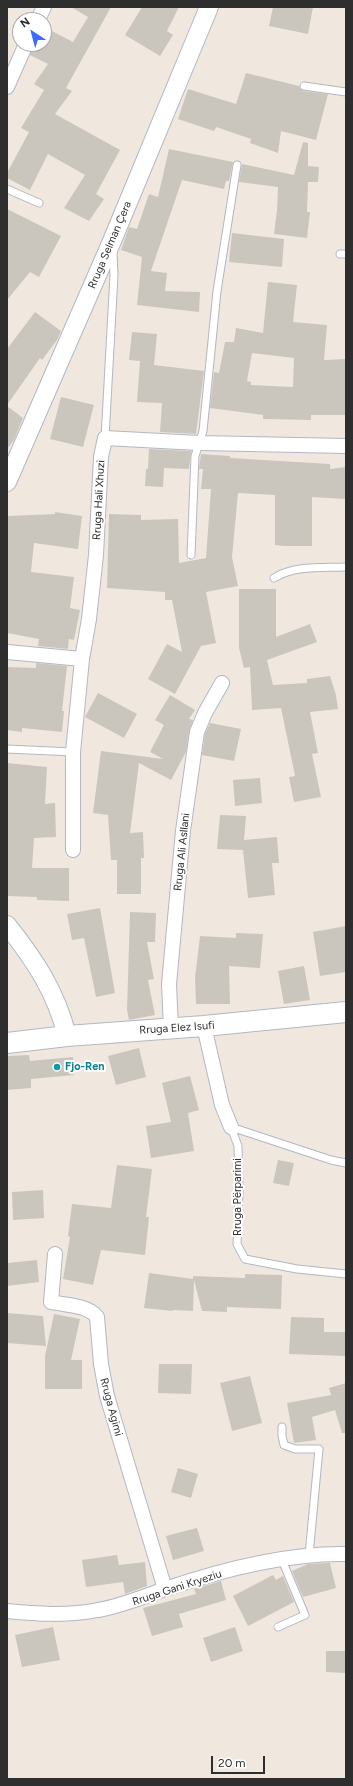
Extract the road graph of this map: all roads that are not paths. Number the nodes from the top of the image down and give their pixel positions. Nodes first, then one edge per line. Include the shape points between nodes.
1 (209, 7) edge
2 (23, 52) edge
3 (304, 86) dead end
4 (7, 88) edge
5 (346, 92) edge
6 (238, 165) dead end
7 (7, 189) edge
8 (39, 203) dead end
9 (112, 241) junction
10 (105, 438) junction
11 (199, 443) junction
12 (346, 446) edge
13 (11, 461) edge
14 (7, 482) edge
15 (191, 555) dead end
16 (346, 567) edge
17 (274, 578) dead end
18 (7, 652) edge
19 (82, 658) junction
20 (222, 683) dead end
21 (7, 749) edge
22 (73, 752) junction
23 (73, 850) dead end
24 (7, 925) edge
25 (346, 1012) edge
26 (204, 1026) junction
27 (170, 1028) junction
28 (67, 1036) junction
29 (7, 1043) edge
30 (232, 1127) junction
31 (346, 1163) edge
32 (55, 1254) dead end
33 (346, 1274) edge
34 (282, 1427) dead end
35 (346, 1554) edge
36 (309, 1555) junction
37 (282, 1560) junction
38 (165, 1589) junction
39 (7, 1611) edge
40 (278, 1627) dead end

1 - 9 street, Rruga Selman Çera
2 - 4 street
3 - 5 lane
6 - 11 lane via 217,291 203,431
7 - 8 lane
9 - 10 lane, Rruga Hali Xhuzi via 114,275
9 - 13 street, Rruga Selman Çera
10 - 11 street
10 - 19 street, Rruga Hali Xhuzi via 101,457 96,556
11 - 12 street
11 - 15 lane via 195,456
13 - 14 street, Rruga Selman Çera
16 - 17 lane via 305,568 284,572
18 - 19 street
19 - 22 street, Rruga Hali Xhuzi
20 - 27 street, Rruga Ali Asllani via 197,732 182,831 169,984
21 - 22 lane
22 - 23 street, Rruga Hali Xhuzi
24 - 28 street via 28,952 52,991
25 - 26 main road, Rruga Elez Isufi
26 - 27 main road, Rruga Elez Isufi
26 - 30 street, Rruga Përparimi via 222,1105
27 - 28 main road, Rruga Elez Isufi
28 - 29 main road, Rruga Elez Isufi
30 - 31 lane
30 - 33 lane, Rruga Përparimi via 238,1146 238,1244 245,1259 297,1269
32 - 38 street, Rruga Agimi via 51,1302 87,1309 94,1312 97,1317 107,1396
34 - 36 lane via 284,1445 295,1449 319,1449
35 - 36 street, Rruga Gani Kryeziu
36 - 37 street, Rruga Gani Kryeziu
37 - 38 street, Rruga Gani Kryeziu via 245,1567
37 - 40 lane via 305,1615
38 - 39 street, Rruga Gani Kryeziu via 123,1605 75,1614

